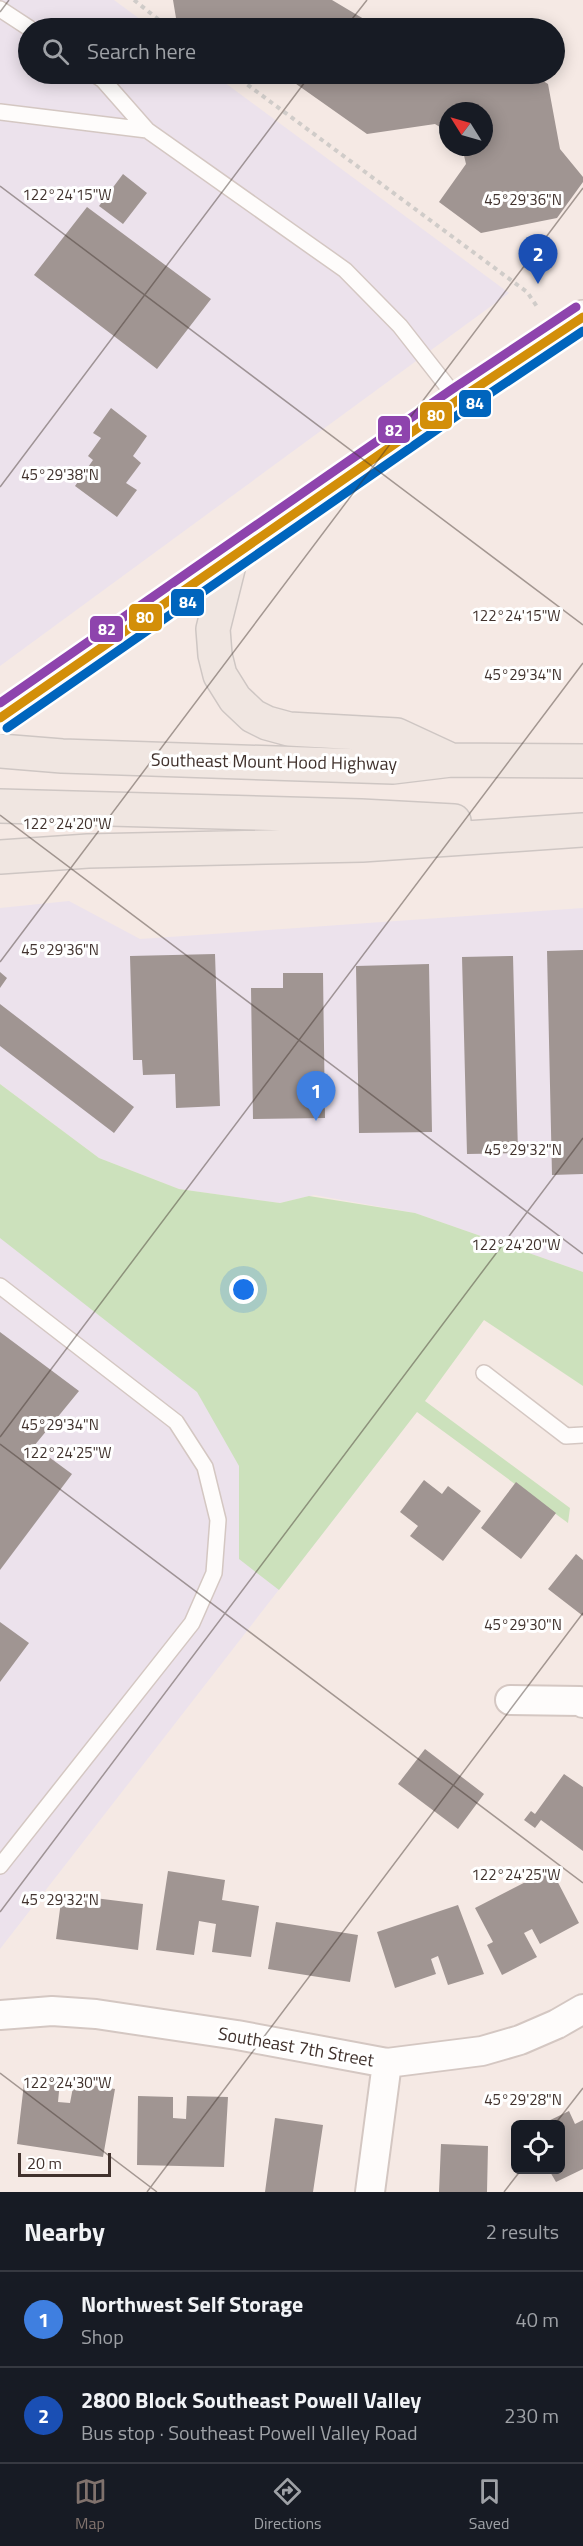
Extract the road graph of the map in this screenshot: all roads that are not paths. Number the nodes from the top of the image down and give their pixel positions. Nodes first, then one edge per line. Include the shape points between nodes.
1 (0, 9) edge
2 (18, 21) edge
3 (107, 84) edge
4 (0, 112) edge
5 (147, 130) junction
6 (570, 326) edge
7 (458, 400) junction
8 (231, 557) junction
9 (0, 718) edge
10 (0, 751) edge
11 (451, 760) junction
12 (583, 761) edge
13 (0, 806) edge
14 (583, 829) edge
15 (0, 857) edge
16 (0, 1286) edge
17 (484, 1373) dead end
18 (583, 1435) edge
19 (510, 1700) dead end
20 (583, 1703) edge
21 (0, 1866) edge
22 (583, 2009) edge
23 (0, 2015) edge
24 (387, 2063) junction
25 (370, 2192) edge

1 - 2 lane
3 - 5 lane
4 - 5 lane
5 - 7 lane via 345,270 400,326
6 - 7 main road
7 - 8 main road
8 - 9 main road
8 - 11 highway via 213,630 215,655 220,675 235,699 253,716 289,729 397,735
10 - 11 highway, Southeast Mount Hood Highway via 393,767
11 - 12 highway, Southeast Mount Hood Highway
13 - 14 highway via 361,816
14 - 15 highway via 362,846 88,851
16 - 21 lane via 176,1422 205,1467 218,1520 214,1573 192,1623
17 - 18 lane via 566,1436
19 - 20 street
22 - 24 street, Southeast 7th Street via 520,2040 482,2051
23 - 24 street, Southeast 7th Street via 52,2011 96,2014
24 - 25 street

